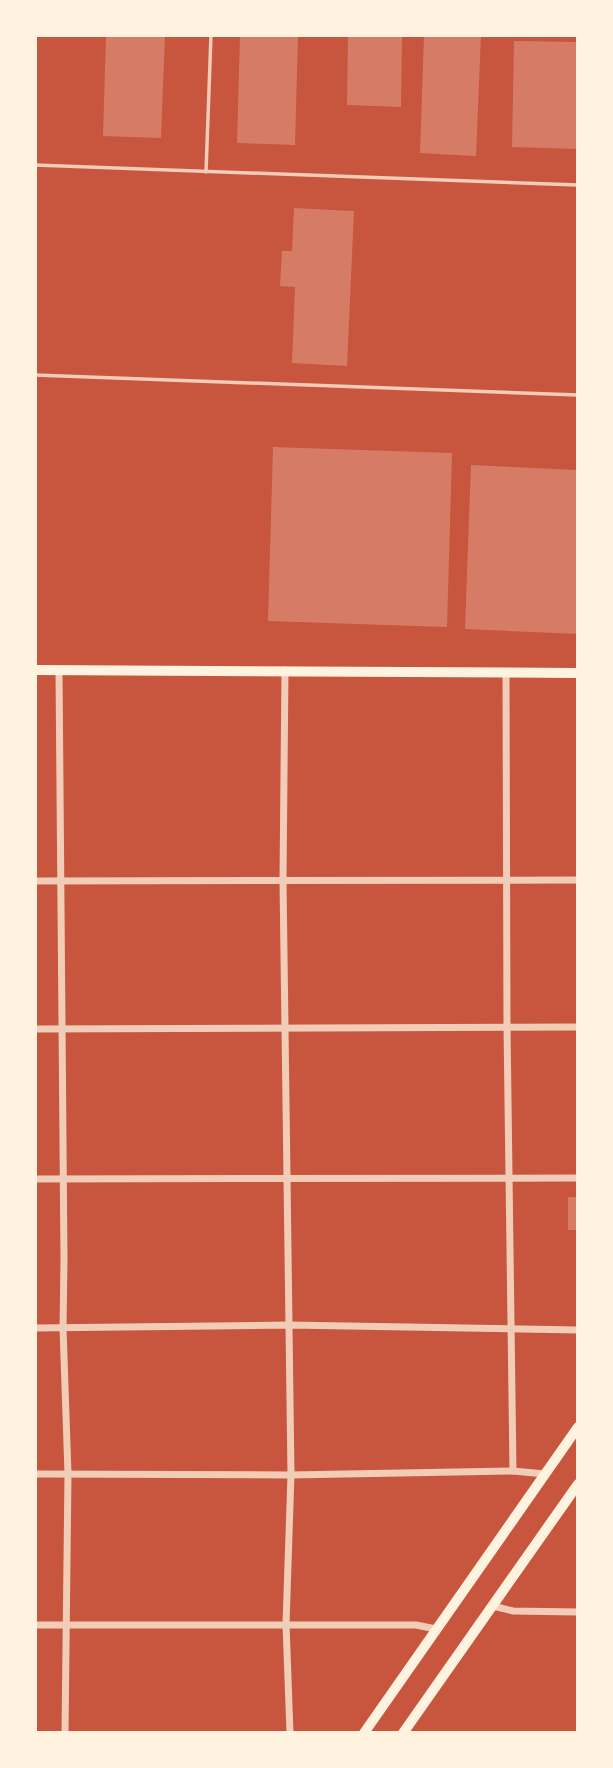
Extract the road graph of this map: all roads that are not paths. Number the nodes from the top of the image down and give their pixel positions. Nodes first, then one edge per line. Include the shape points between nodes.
1 (211, 35) edge
2 (35, 165) edge
3 (206, 172) junction
4 (578, 186) edge
5 (35, 375) edge
6 (578, 395) edge
7 (35, 670) edge
8 (59, 670) junction
9 (285, 670) junction
10 (578, 673) edge
11 (506, 674) junction
12 (283, 880) junction
13 (508, 880) junction
14 (578, 880) edge
15 (35, 881) edge
16 (61, 881) junction
17 (285, 1027) junction
18 (507, 1027) junction
19 (578, 1027) edge
20 (35, 1029) edge
21 (62, 1029) junction
22 (287, 1178) junction
23 (578, 1178) edge
24 (62, 1179) junction
25 (510, 1179) junction
26 (35, 1180) edge
27 (289, 1325) junction
28 (35, 1328) edge
29 (63, 1328) junction
30 (511, 1328) junction
31 (578, 1330) edge
32 (578, 1427) edge
33 (513, 1471) junction
34 (35, 1474) edge
35 (68, 1474) junction
36 (545, 1474) junction
37 (291, 1475) junction
38 (578, 1484) edge
39 (493, 1606) junction
40 (578, 1612) edge
41 (286, 1624) junction
42 (35, 1625) edge
43 (66, 1625) junction
44 (436, 1629) junction
45 (65, 1733) edge
46 (290, 1733) edge
47 (364, 1733) edge
48 (403, 1733) edge

1 - 3 lane
2 - 3 lane
3 - 4 lane
5 - 6 lane
7 - 8 main road
8 - 9 main road
8 - 16 street
9 - 11 main road
9 - 12 street
10 - 11 main road
11 - 13 street
12 - 13 street
12 - 16 street
12 - 17 street
13 - 14 street
13 - 18 street
15 - 16 street
16 - 21 street
17 - 18 street
17 - 21 street
17 - 22 street
18 - 19 street
18 - 25 street
20 - 21 street
21 - 24 street
22 - 24 street
22 - 25 street
22 - 27 street
23 - 25 street
24 - 26 street
24 - 29 street
25 - 30 street
27 - 29 street
27 - 30 street
27 - 37 street
28 - 29 street
29 - 35 street
30 - 31 street
30 - 33 street
32 - 36 main road
33 - 36 street
33 - 37 street
34 - 35 street
35 - 37 street
35 - 43 street
36 - 44 main road
37 - 41 street
38 - 39 main road
39 - 40 street via 513,1611
39 - 48 main road
41 - 43 street
41 - 44 street
41 - 46 street
42 - 43 street
43 - 45 street
44 - 47 main road

